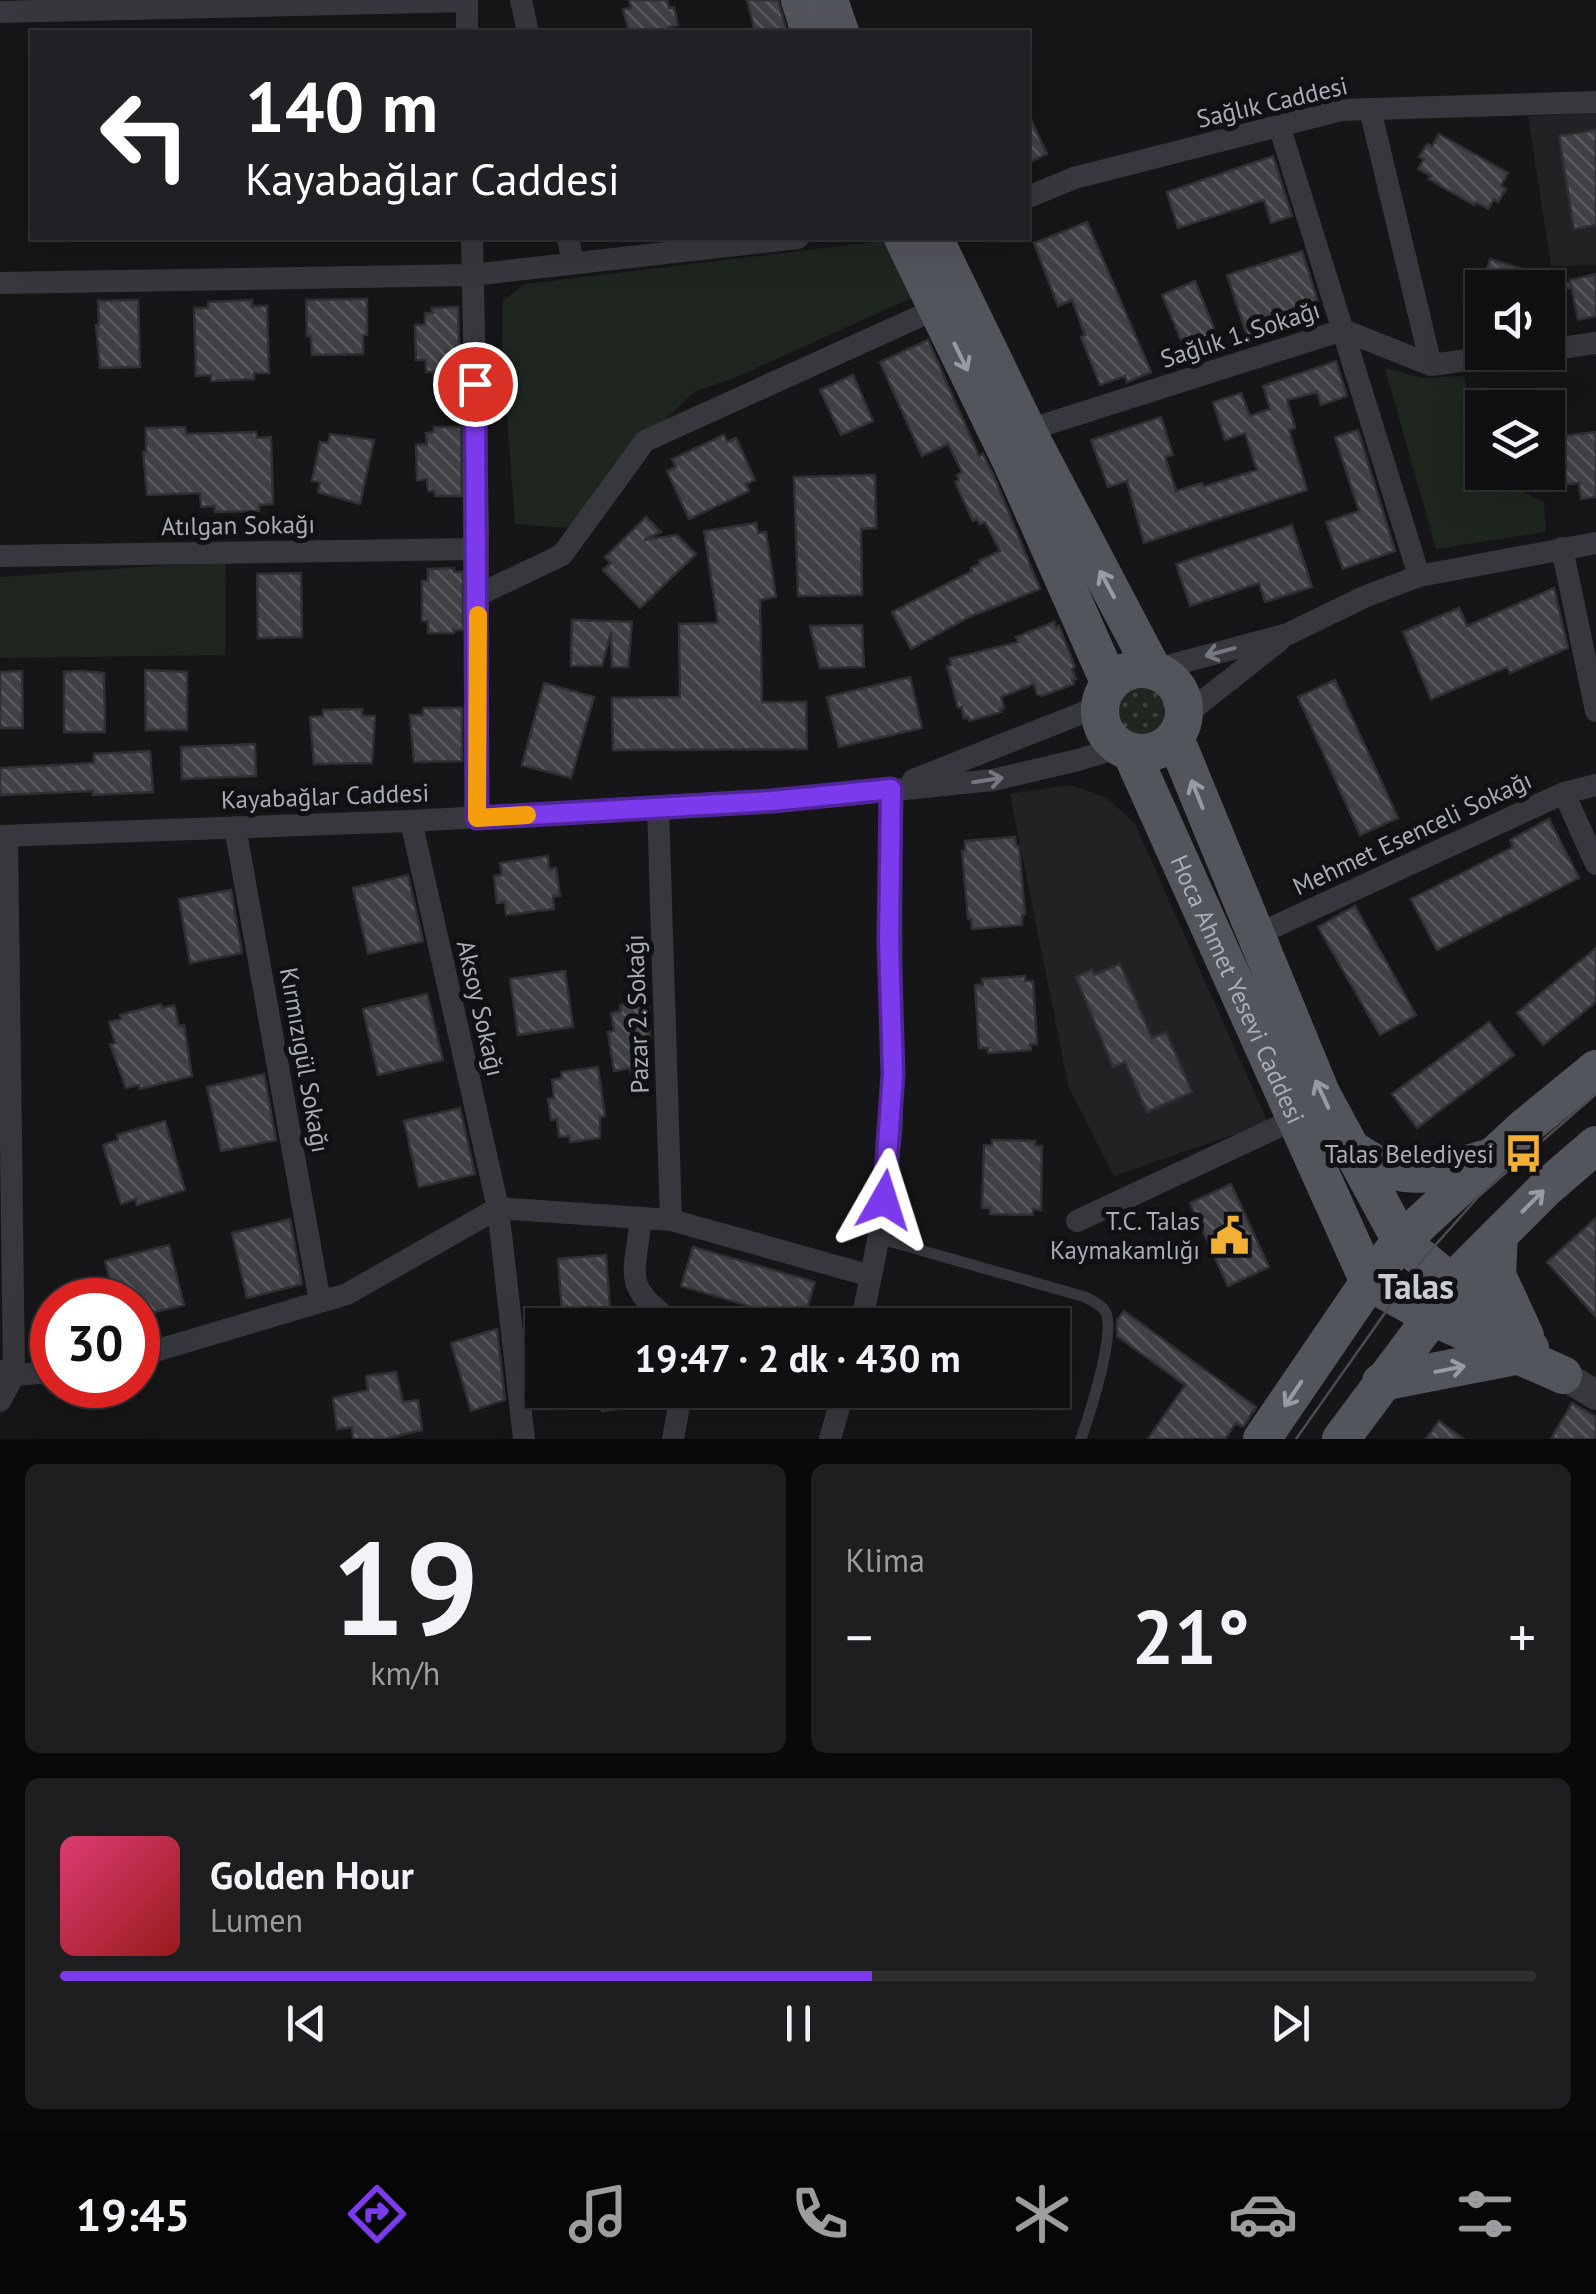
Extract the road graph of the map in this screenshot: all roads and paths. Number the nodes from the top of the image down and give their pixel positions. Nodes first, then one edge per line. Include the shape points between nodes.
1 (467, 0) edge
2 (521, 0) edge
3 (800, 0) edge
4 (829, 0) edge
5 (0, 12) edge
6 (467, 30) edge
7 (528, 30) edge
8 (809, 30) edge
9 (839, 30) edge
10 (1596, 102) edge
11 (1370, 109) junction
12 (1280, 125) junction
13 (1030, 196) edge
14 (472, 240) edge
15 (568, 240) edge
16 (780, 240) edge
17 (904, 240) edge
18 (935, 240) edge
19 (574, 263) junction
20 (472, 275) junction
21 (0, 283) edge
22 (938, 308) junction
23 (1343, 330) junction
24 (1596, 343) edge
25 (1565, 348) edge
26 (1465, 360) edge
27 (1431, 365) junction
28 (1028, 430) junction
29 (1596, 543) edge
30 (1562, 548) junction
31 (478, 549) junction
32 (0, 556) edge
33 (1419, 576) junction
34 (478, 594) junction
35 (1288, 634) junction
36 (1153, 670) junction
37 (1105, 694) junction
38 (1596, 712) edge
39 (1179, 727) junction
40 (1125, 750) junction
41 (1596, 785) edge
42 (891, 789) junction
43 (1564, 793) junction
44 (658, 808) junction
45 (477, 818) junction
46 (410, 821) junction
47 (235, 827) junction
48 (3, 836) edge
49 (1596, 864) edge
50 (1254, 936) junction
51 (1596, 1069) edge
52 (1295, 1119) junction
53 (1596, 1145) edge
54 (1495, 1156) junction
55 (1332, 1157) junction
56 (498, 1208) junction
57 (641, 1218) junction
58 (671, 1220) junction
59 (1077, 1222) dead end
60 (1499, 1235) junction
61 (878, 1238) junction
62 (1400, 1241) junction
63 (872, 1276) junction
64 (1369, 1282) junction
65 (1452, 1282) junction
66 (320, 1302) junction
67 (657, 1308) edge
68 (864, 1308) edge
69 (1432, 1318) junction
70 (1330, 1338) junction
71 (160, 1349) edge
72 (1525, 1351) junction
73 (7, 1373) edge
74 (1562, 1375) joint
75 (1381, 1382) junction
76 (1596, 1395) edge
77 (0, 1402) edge
78 (679, 1408) edge
79 (839, 1408) edge
80 (524, 1439) edge
81 (674, 1439) edge
82 (830, 1439) edge
83 (1081, 1439) edge
84 (1262, 1439) edge
85 (1341, 1439) edge

1 - 5 street
1 - 6 street
2 - 7 street
3 - 8 main road
4 - 9 main road
10 - 11 street, Sağlık Caddesi
11 - 12 street, Sağlık Caddesi
11 - 27 street
12 - 13 street, Sağlık Caddesi via 1074,178
12 - 23 street
14 - 20 street
15 - 19 street
16 - 19 street
17 - 22 main road
18 - 28 main road
19 - 20 street
20 - 21 street
20 - 31 street
22 - 34 street via 645,441 562,555
22 -> 37 main road via 1021,483
23 - 27 street, Sağlık 1. Sokağı
23 - 28 street, Sağlık 1. Sokağı
23 - 33 street
24 - 25 street
26 - 27 street, Sağlık 1. Sokağı
36 -> 28 main road
29 - 30 street
30 - 33 street
30 - 38 street
31 - 32 street, Atılgan Sokağı
31 - 34 street
33 - 35 street
34 - 45 street
35 -> 36 street
35 - 39 street
36 - 37 main road via 1130,670
36 - 39 main road via 1174,682 1184,704
37 - 40 main road via 1104,730
37 - 42 street, Kayabağlar Caddesi
39 - 40 main road via 1154,752
50 -> 39 main road, Hoca Ahmet Yesevi Caddesi
42 -> 40 street, Kayabağlar Caddesi via 993,780
40 - 52 main road, Hoca Ahmet Yesevi Caddesi
41 - 43 street, Mehmet Esenceli Sokağı
42 - 44 street, Kayabağlar Caddesi
42 - 61 street via 892,1125
43 - 49 street
43 - 50 street, Mehmet Esenceli Sokağı
44 - 45 street, Kayabağlar Caddesi
44 - 58 street, Pazar 2. Sokağı
45 - 46 street, Kayabağlar Caddesi
46 - 47 street, Kayabağlar Caddesi
46 - 56 street, Aksoy Sokağı
47 - 48 street, Kayabağlar Caddesi
47 - 66 street, Kırmızıgül Sokağı
48 - 73 street
55 -> 50 main road, Hoca Ahmet Yesevi Caddesi via 1320,1093
51 - 54 main road
52 - 55 main road, Hoca Ahmet Yesevi Caddesi
52 - 59 street
60 -> 53 main road
54 - 55 main road via 1428,1175
54 - 62 main road
55 - 62 main road, Hoca Ahmet Yesevi Caddesi
55 - 64 main road, Hoca Ahmet Yesevi Caddesi
55 - 70 main road via 1340,1293
56 - 57 street
56 - 66 street via 346,1294
56 - 80 street, Aksoy Sokağı
57 - 58 street
57 - 67 street via 638,1291
58 - 63 street
60 - 65 main road
60 - 72 main road via 1497,1275
61 - 63 street
61 - 83 lane via 1085,1298 1105,1311 1105,1352
62 - 64 main road
62 - 65 main road
63 - 68 street
64 - 69 main road
64 - 70 main road
65 - 69 main road
65 - 72 main road
66 - 71 street
69 - 72 main road
69 - 75 main road
70 -> 84 main road
72 - 74 main road
75 -> 72 main road
73 - 77 street
74 - 76 street
75 - 85 main road
78 - 81 street
79 - 82 street

